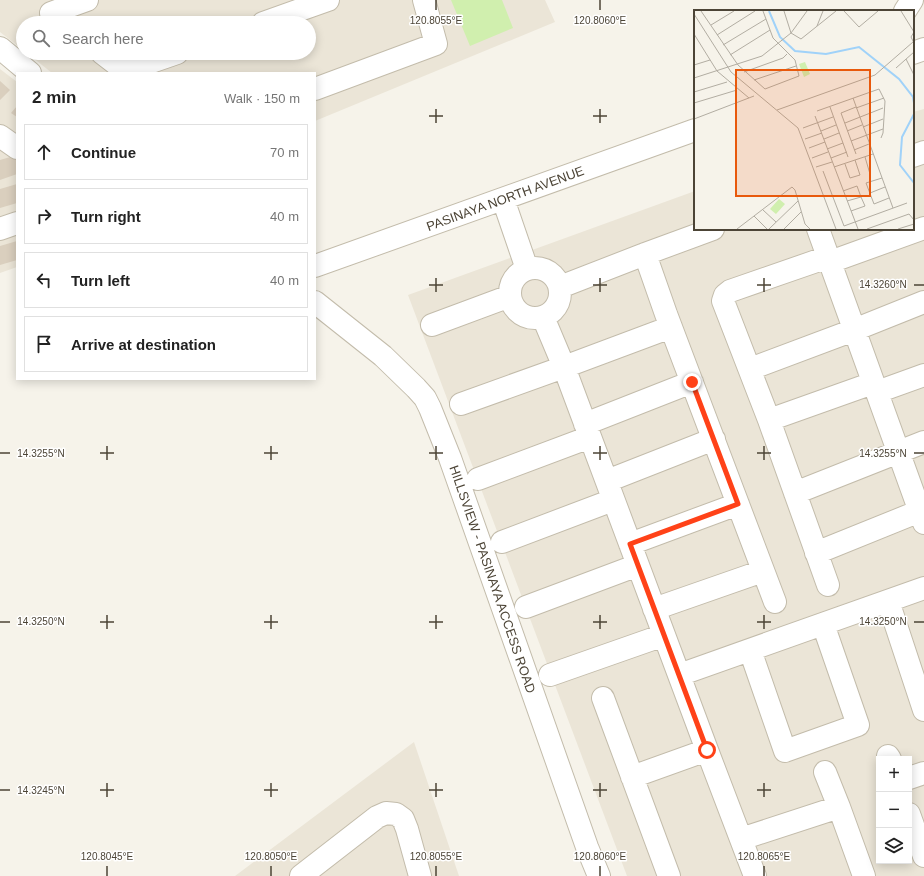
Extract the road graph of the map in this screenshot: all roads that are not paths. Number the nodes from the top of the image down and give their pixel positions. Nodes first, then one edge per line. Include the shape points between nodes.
1 (87, 0) edge
2 (328, 0) edge
3 (424, 0) edge
4 (912, 0) edge
5 (906, 10) edge
6 (52, 12) edge
7 (283, 16) edge
8 (0, 48) edge
9 (924, 49) edge
10 (914, 53) edge
11 (111, 60) edge
12 (158, 60) edge
13 (29, 72) edge
14 (126, 72) edge
15 (316, 89) edge
16 (694, 130) edge
17 (924, 152) edge
18 (914, 156) edge
19 (503, 199) junction
20 (16, 222) edge
21 (924, 228) edge
22 (0, 229) edge
23 (710, 230) edge
24 (818, 230) edge
25 (645, 254) junction
26 (829, 259) junction
27 (316, 266) edge
28 (527, 269) junction
29 (560, 287) junction
30 (510, 296) junction
31 (924, 302) edge
32 (316, 303) edge
33 (543, 317) junction
34 (432, 325) dead end
35 (671, 327) junction
36 (854, 330) junction
37 (564, 367) junction
38 (750, 369) junction
39 (924, 375) edge
40 (692, 382) junction
41 (875, 388) junction
42 (461, 404) dead end
43 (769, 420) junction
44 (587, 430) junction
45 (714, 439) junction
46 (924, 442) edge
47 (899, 452) junction
48 (478, 479) dead end
49 (610, 491) junction
50 (795, 493) junction
51 (738, 504) junction
52 (922, 517) edge
53 (502, 542) dead end
54 (630, 544) junction
55 (816, 553) junction
56 (638, 565) junction
57 (763, 571) junction
58 (828, 584) dead end
59 (924, 588) edge
60 (888, 601) junction
61 (775, 602) dead end
62 (526, 607) dead end
63 (654, 610) junction
64 (823, 624) junction
65 (664, 635) junction
66 (750, 650) junction
67 (550, 674) dead end
68 (679, 675) junction
69 (603, 698) dead end
70 (923, 705) edge
71 (707, 750) junction
72 (825, 772) dead end
73 (924, 773) edge
74 (632, 777) junction
75 (912, 777) edge
76 (838, 807) junction
77 (912, 822) edge
78 (741, 839) junction
79 (924, 855) edge
80 (301, 876) edge
81 (420, 876) edge
82 (599, 876) edge
83 (669, 876) edge
84 (755, 876) edge
85 (864, 876) edge

1 - 6 street
2 - 7 street
3 - 15 street via 436,44
4 - 5 street
8 - 13 street
9 - 10 street
11 - 14 street
12 - 14 street
16 - 19 street, PASINAYA NORTH AVENUE
17 - 18 street
19 - 27 street, PASINAYA NORTH AVENUE
19 - 28 street
20 - 22 street
21 - 26 street
23 - 25 street
24 - 26 street
25 - 29 street
25 - 35 street
26 - 36 street
26 - 38 street via 730,291 725,295 723,301
28 - 29 street via 543,269 551,273
28 - 30 street via 514,280
29 - 33 street via 561,294 556,308
30 - 33 street via 518,312 534,318
30 - 34 street
31 - 36 street
32 - 82 street, HILLSVIEW - PASINAYA ACCESS ROAD via 383,356 416,388 430,408
33 - 37 street
35 - 37 street
35 - 40 street
36 - 38 street
36 - 41 street
37 - 42 street
37 - 44 street
38 - 43 street
39 - 41 street
40 - 44 street
40 - 45 street
41 - 43 street
41 - 47 street
43 - 50 street
44 - 48 street
44 - 49 street
45 - 49 street
45 - 51 street
46 - 47 street
47 - 50 street
47 - 52 street
49 - 53 street
49 - 54 street
50 - 55 street
51 - 54 street
51 - 57 street
52 - 55 street
54 - 56 street
55 - 58 street
56 - 62 street
56 - 63 street
57 - 61 street
57 - 63 street
59 - 60 street
60 - 64 street
60 - 70 street
63 - 65 street
64 - 66 street
64 - 66 street via 858,725 785,751
65 - 67 street
65 - 68 street
66 - 68 street
68 - 71 street
69 - 74 street
71 - 74 street
71 - 78 street
72 - 76 street
73 - 75 street
74 - 83 street
76 - 78 street
76 - 85 street
77 - 79 street
78 - 84 street
80 - 81 street via 377,817 386,813 396,814 403,819

